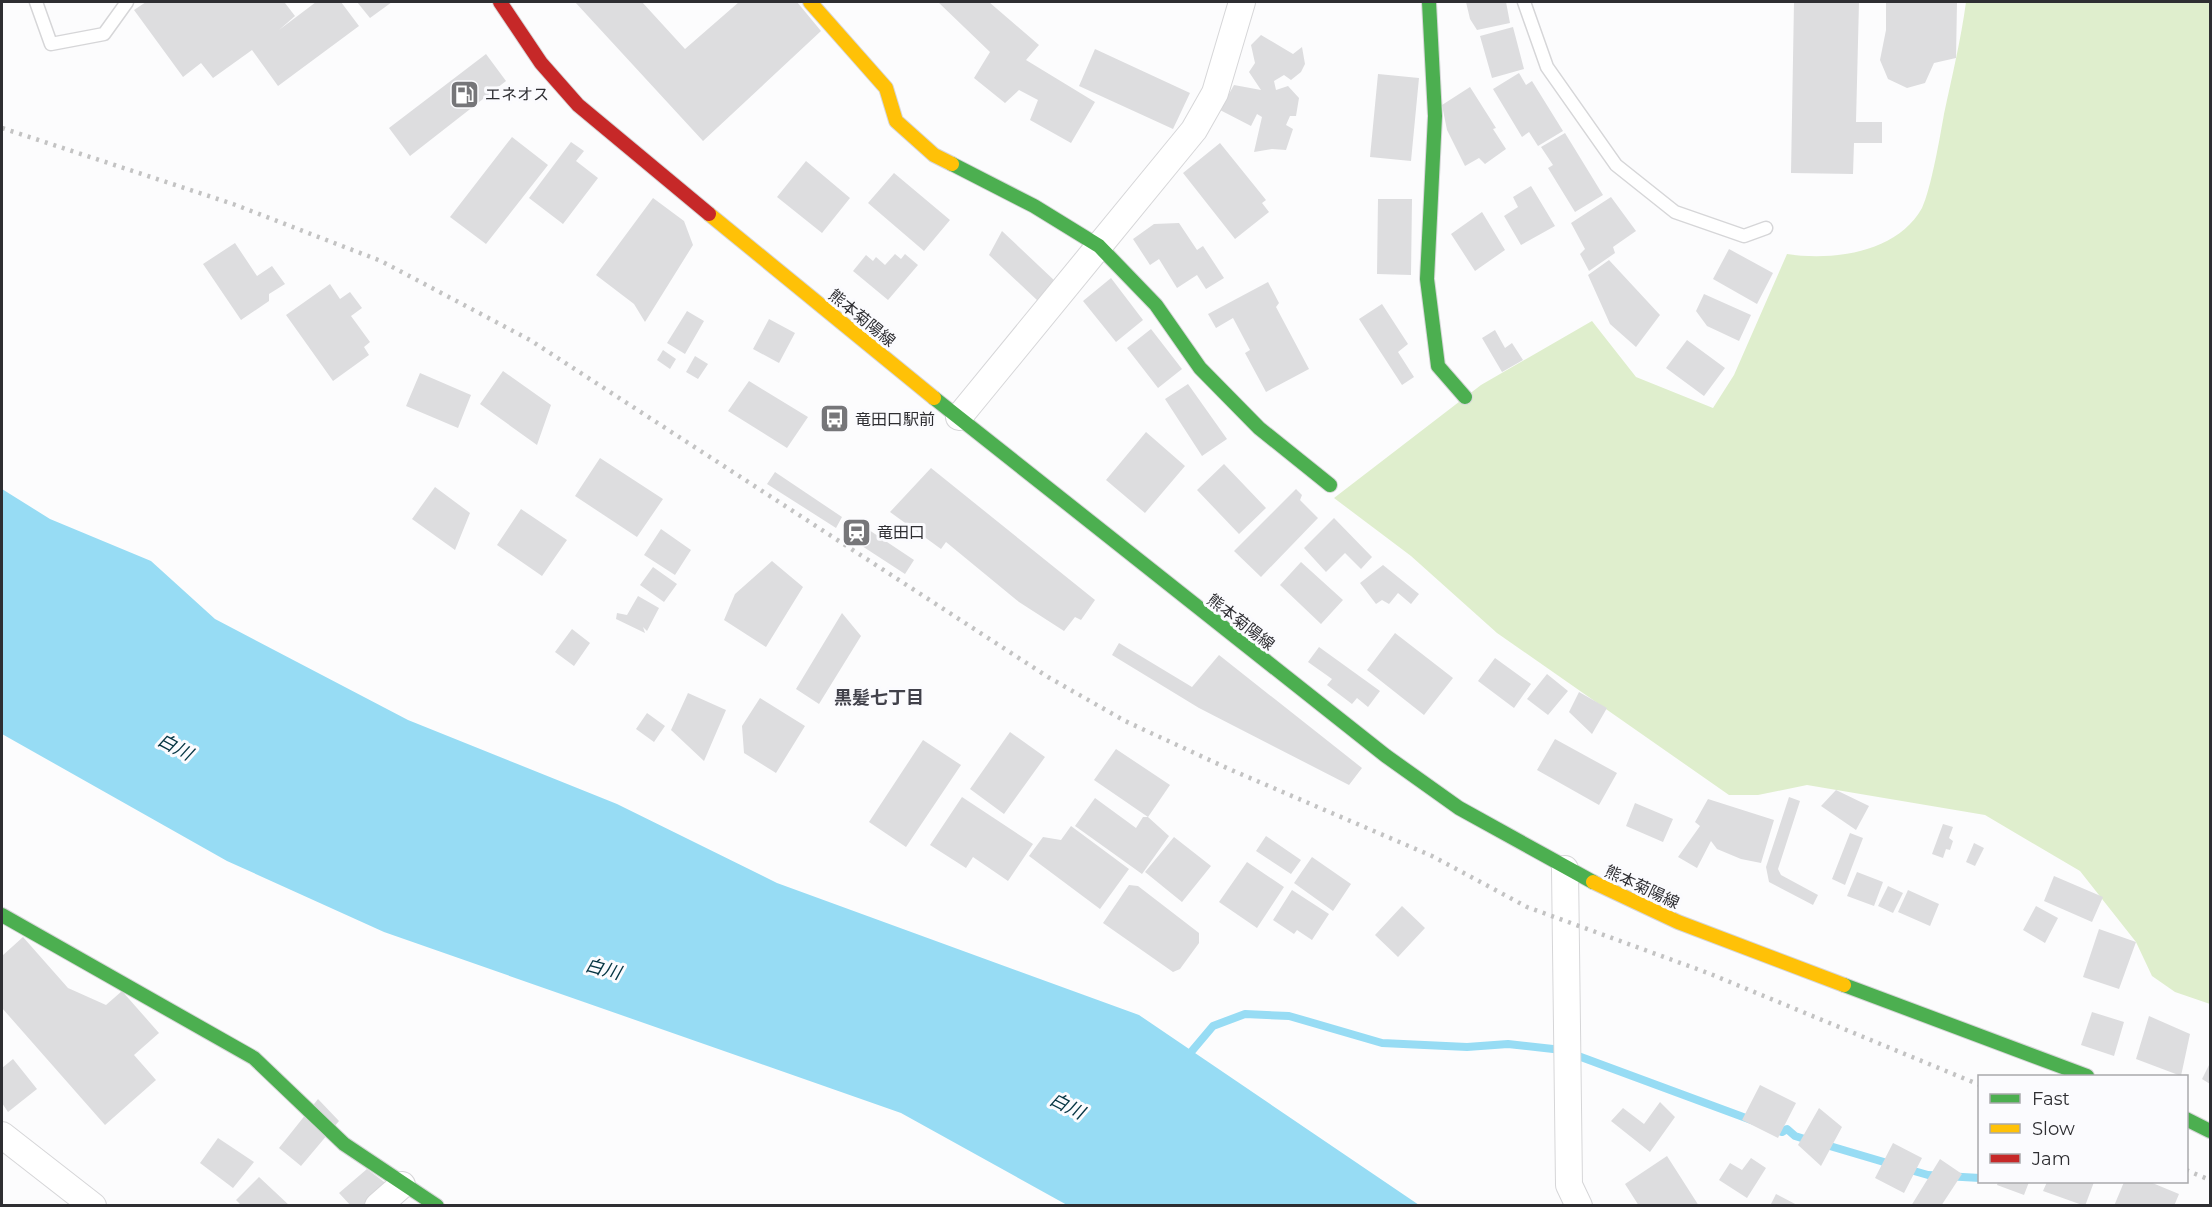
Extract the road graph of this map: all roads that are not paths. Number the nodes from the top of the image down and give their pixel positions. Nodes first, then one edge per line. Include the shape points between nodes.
1 (36, 2) edge
2 (127, 2) edge
3 (500, 2) edge
4 (810, 2) edge
5 (1242, 2) edge
6 (1429, 2) edge
7 (1524, 2) edge
8 (1766, 228) dead end
9 (1099, 246) junction
10 (1465, 397) dead end
11 (959, 417) junction
12 (1330, 485) dead end
13 (1565, 869) junction
14 (2, 915) edge
15 (2082, 1075) edge
16 (2188, 1120) edge
17 (2211, 1131) edge
18 (2, 1135) edge
19 (402, 1185) junction
20 (93, 1206) edge
21 (378, 1206) edge
22 (437, 1206) edge
23 (1579, 1206) edge

1 - 2 lane via 51,44 104,34
3 - 11 main road, 熊本菊陽線 via 540,63 578,105
4 - 9 main road via 886,88 896,121 934,155 1034,206
5 - 9 street via 1215,93 1194,130
6 - 10 main road via 1435,116 1427,279 1438,366
7 - 8 lane via 1547,67 1616,165 1675,212 1744,236
9 - 11 street
9 - 12 main road via 1155,305 1200,368 1259,428
11 - 13 main road, 熊本菊陽線 via 1386,756 1459,808
13 - 15 main road, 熊本菊陽線 via 1678,922
13 - 23 street via 1569,1185
14 - 19 main road via 254,1058 344,1144
16 - 17 main road
18 - 20 street
19 - 21 street
19 - 22 main road

